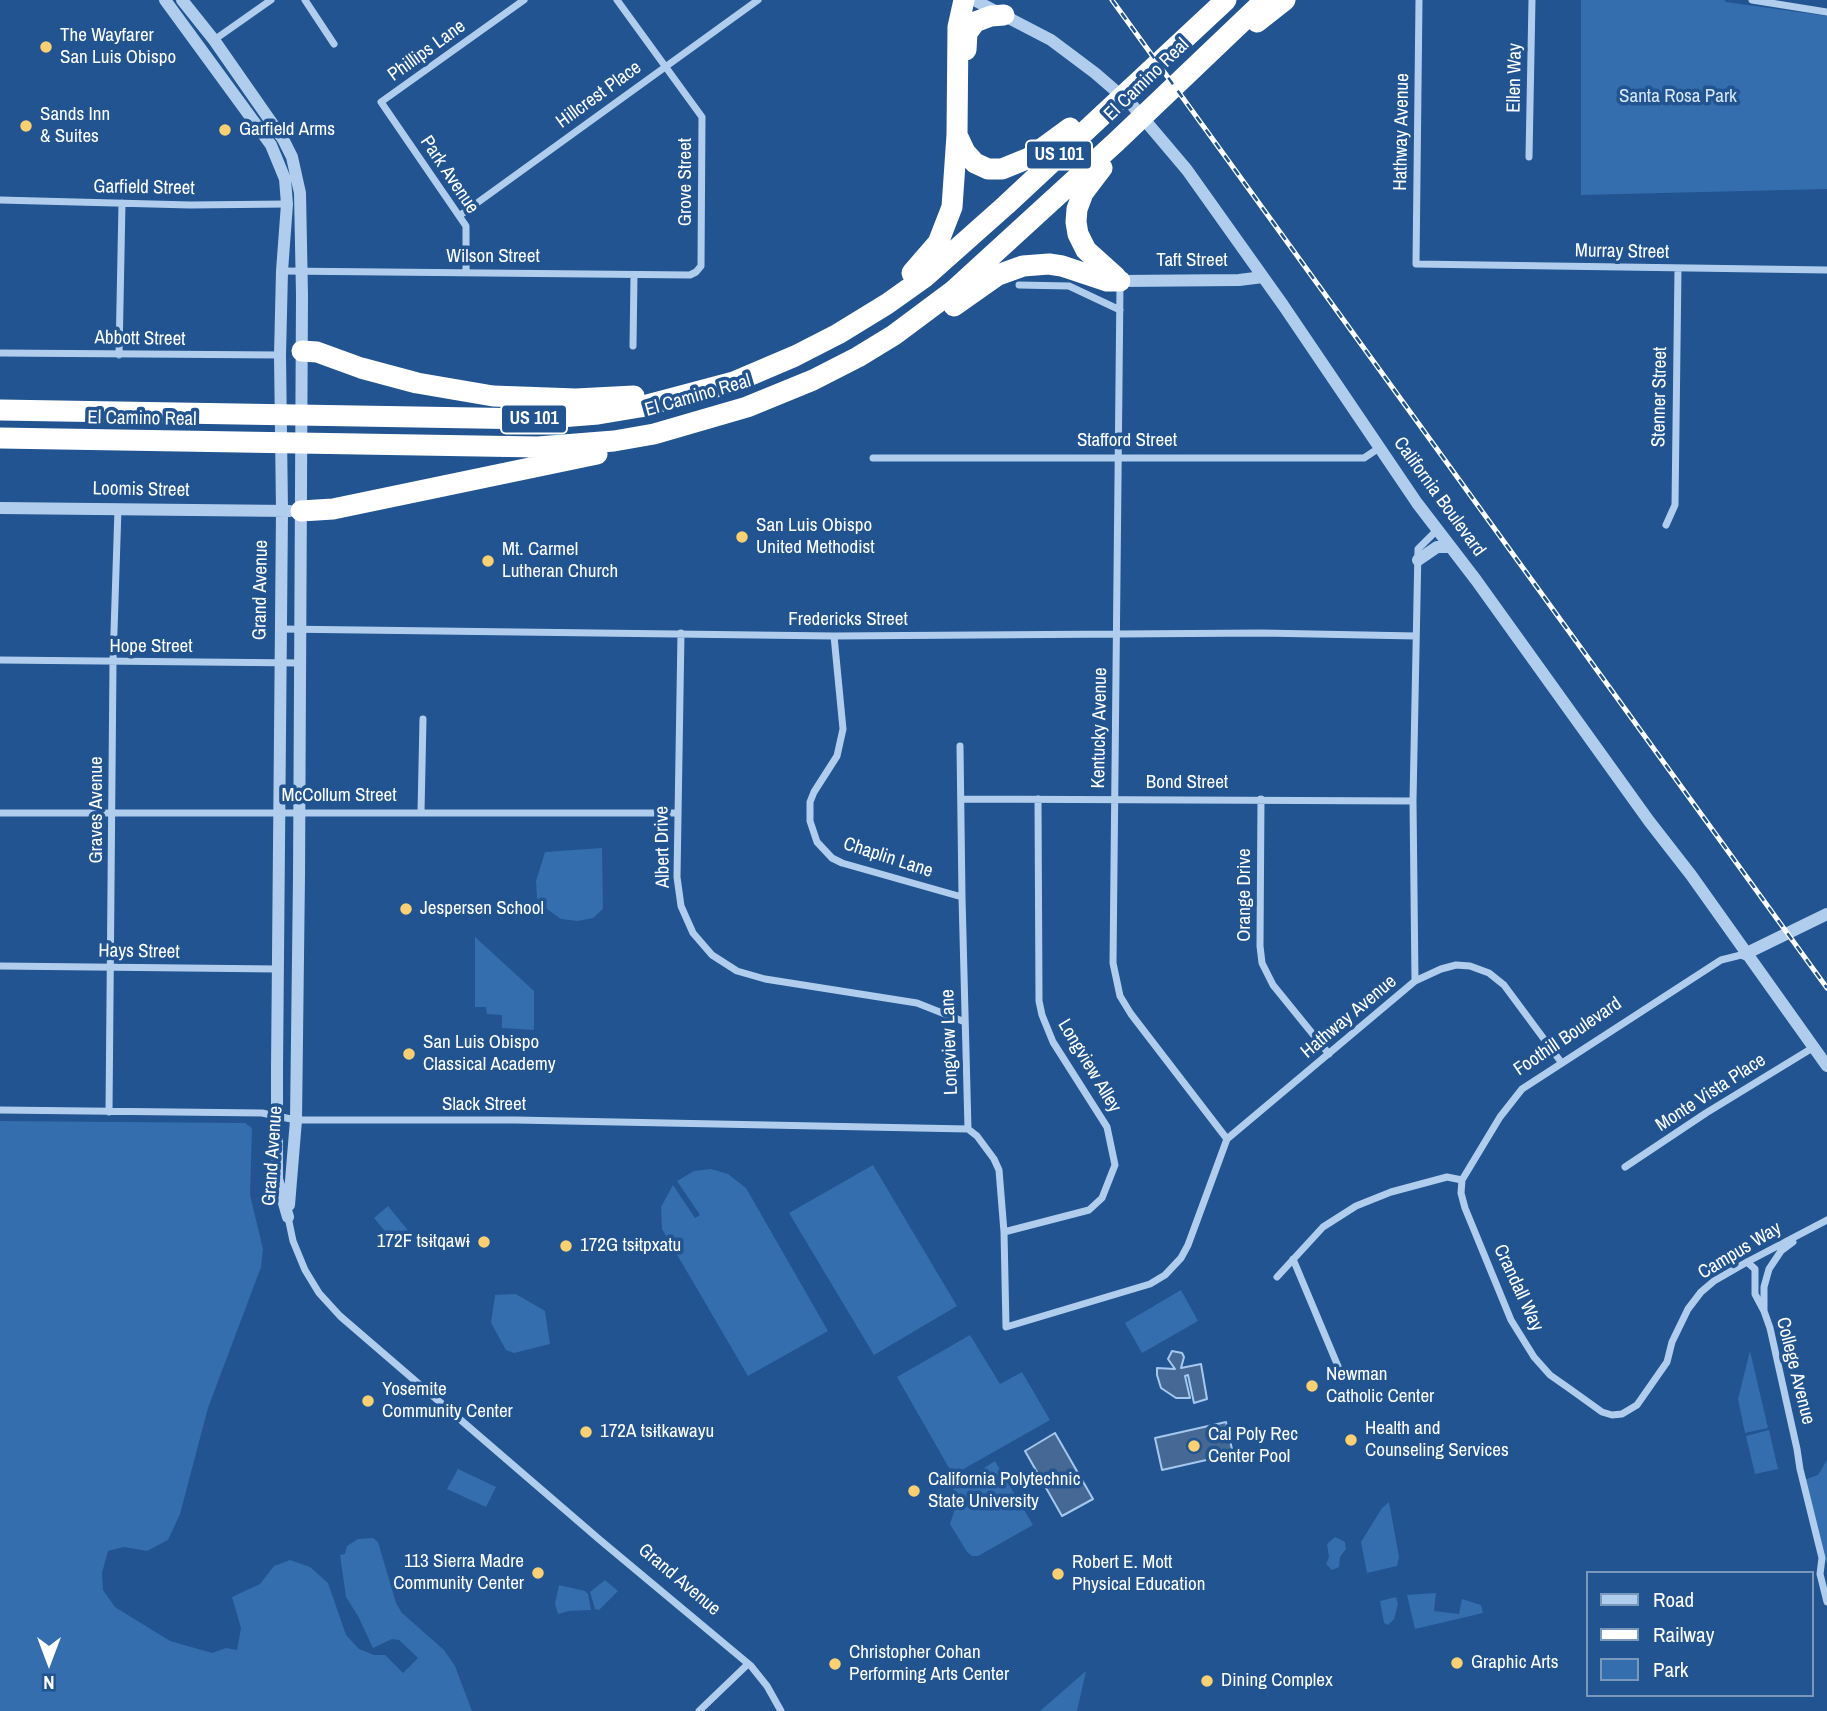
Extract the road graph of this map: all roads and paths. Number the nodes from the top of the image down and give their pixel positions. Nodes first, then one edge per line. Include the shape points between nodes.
1 (165, 0) edge
2 (182, 0) edge
3 (271, 0) edge
4 (305, 0) edge
5 (524, 0) edge
6 (617, 0) edge
7 (758, 0) edge
8 (945, 0) edge
9 (964, 0) edge
10 (974, 0) edge
11 (1226, 0) edge
12 (1265, 0) edge
13 (1285, 0) edge
14 (1419, 0) edge
15 (1532, 0) edge
16 (1752, 0) edge
17 (1827, 12) edge
18 (1004, 15) junction
19 (958, 27) junction
20 (214, 40) junction
21 (334, 44) dead end
22 (1214, 47) junction
23 (201, 51) junction
24 (666, 66) junction
25 (1125, 93) junction
26 (381, 102) joint
27 (957, 113) junction
28 (957, 135) junction
29 (1116, 142) junction
30 (1529, 157) dead end
31 (0, 200) edge
32 (122, 203) junction
33 (287, 204) junction
34 (459, 216) junction
35 (1416, 264) joint
36 (701, 266) joint
37 (1678, 268) junction
38 (1827, 270) edge
39 (282, 271) junction
40 (302, 271) junction
41 (466, 273) junction
42 (634, 275) junction
43 (1263, 276) junction
44 (1121, 281) junction
45 (1019, 285) dead end
46 (887, 304) junction
47 (1120, 310) junction
48 (894, 335) junction
49 (633, 346) dead end
50 (302, 351) junction
51 (0, 353) edge
52 (120, 355) junction
53 (281, 355) junction
54 (729, 383) junction
55 (0, 410) edge
56 (0, 438) edge
57 (614, 441) junction
58 (1379, 449) junction
59 (1120, 457) junction
60 (873, 458) dead end
61 (0, 508) edge
62 (118, 509) junction
63 (291, 511) junction
64 (1666, 524) dead end
65 (1437, 530) junction
66 (1450, 547) junction
67 (1418, 560) junction
68 (280, 629) junction
69 (302, 629) junction
70 (681, 633) junction
71 (1117, 634) junction
72 (834, 636) junction
73 (1416, 636) junction
74 (0, 660) edge
75 (113, 662) junction
76 (279, 663) junction
77 (301, 663) junction
78 (423, 719) dead end
79 (960, 746) dead end
80 (961, 799) junction
81 (1038, 799) junction
82 (1115, 799) junction
83 (1261, 799) junction
84 (1413, 801) junction
85 (300, 812) junction
86 (421, 812) junction
87 (0, 813) edge
88 (279, 813) junction
89 (677, 813) junction
90 (113, 814) junction
91 (961, 897) junction
92 (1827, 914) edge
93 (1745, 954) junction
94 (0, 966) edge
95 (111, 967) junction
96 (277, 969) junction
97 (1415, 981) junction
98 (965, 1022) junction
99 (1814, 1046) junction
100 (1329, 1054) junction
101 (1561, 1062) junction
102 (1827, 1066) edge
103 (0, 1110) edge
104 (109, 1112) junction
105 (278, 1118) junction
106 (296, 1120) junction
107 (968, 1129) junction
108 (1227, 1139) junction
109 (1625, 1167) dead end
110 (1462, 1180) junction
111 (288, 1217) junction
112 (1827, 1220) edge
113 (1804, 1232) junction
114 (1004, 1233) junction
115 (1293, 1259) junction
116 (1747, 1262) junction
117 (1277, 1278) dead end
118 (1764, 1311) junction
119 (1667, 1362) joint
120 (1340, 1371) dead end
121 (1827, 1602) edge
122 (748, 1664) junction
123 (699, 1711) edge
124 (781, 1711) edge

1 - 23 street, Grand Avenue
2 - 20 street, Grand Avenue
3 - 20 street
4 - 21 street
5 - 26 street, Phillips Lane
6 - 24 street, Grove Street
7 - 24 street, Hillcrest Place
8 - 19 highway
9 - 19 highway
10 - 18 street, California Boulevard
11 - 25 highway, El Camino Real / US 101
12 - 22 highway, El Camino Real / US 101
13 - 22 highway via 1237,38
14 - 35 street, Hathway Avenue
15 - 30 street, Ellen Way
16 - 17 street
18 - 27 highway via 981,19 969,28 965,98
18 - 43 street, California Boulevard via 1051,40 1132,105 1195,180
19 - 27 highway
20 - 23 street
20 - 40 street, Grand Avenue via 292,157 300,193
22 - 29 highway, El Camino Real / US 101
23 - 33 street, Grand Avenue via 271,145 285,179
24 - 34 street, Hillcrest Place
24 - 36 street, Grove Street via 702,117
25 - 28 highway via 1009,168 982,167 970,158
25 - 46 highway, El Camino Real / US 101 via 944,261
26 - 34 street, Park Avenue
27 - 28 highway
28 - 46 highway via 954,195 945,229
29 - 44 highway via 1083,193 1076,222 1086,250
29 - 48 highway, El Camino Real / US 101 via 963,282
31 - 32 street, Garfield Street
32 - 33 street, Garfield Street
32 - 52 street
33 - 39 street, Grand Avenue
34 - 41 street, Park Avenue via 466,226
35 - 37 street, Murray Street
36 - 42 street, Wilson Street via 690,275
37 - 38 street, Murray Street
37 - 64 street, Stenner Street via 1675,505
39 - 40 street, Wilson Street
39 - 53 street, Grand Avenue
40 - 41 street, Wilson Street
40 - 50 street, Grand Avenue
41 - 42 street, Wilson Street
42 - 49 street
43 - 44 street, Taft Street
43 - 58 street, California Boulevard
44 - 47 street, Kentucky Avenue
44 - 48 highway via 1049,264 1023,266 998,275 911,334
45 - 47 street via 1069,286
46 - 54 highway, El Camino Real / US 101 via 816,346
47 - 59 street, Kentucky Avenue
48 - 57 highway, El Camino Real / US 101 via 813,380 757,403 667,431
50 - 53 street
50 - 54 highway via 417,383 516,398 612,398 700,383
50 - 63 street, Grand Avenue
51 - 52 street, Abbott Street
52 - 53 street, Abbott Street
53 - 63 street, Grand Avenue
54 - 55 highway, El Camino Real / US 101 via 640,407 568,417 494,420
56 - 57 highway, El Camino Real / US 101 via 487,448
57 - 63 highway via 596,455 333,509
58 - 59 street, Stafford Street via 1364,458
58 - 65 street, California Boulevard
59 - 60 street, Stafford Street
59 - 71 street, Kentucky Avenue
61 - 62 street, Loomis Street
62 - 63 street, Loomis Street
62 - 75 street, Graves Avenue
63 - 68 street, Grand Avenue
63 - 69 street, Grand Avenue
65 - 66 street, California Boulevard
65 - 67 street, Hathway Avenue via 1418,549
66 - 67 street via 1437,547
66 - 93 street, California Boulevard
67 - 73 street, Hathway Avenue
68 - 69 street, Fredericks Street
68 - 76 street, Grand Avenue
69 - 70 street, Fredericks Street
69 - 77 street, Grand Avenue
70 - 72 street, Fredericks Street
70 - 89 street, Albert Drive
71 - 72 street, Fredericks Street
71 - 73 street, Fredericks Street
71 - 82 street, Kentucky Avenue
72 - 91 street, Chaplin Lane via 844,729 837,756 810,802 812,832 824,850 842,863
73 - 84 street, Hathway Avenue
74 - 75 street, Hope Street
75 - 76 street, Hope Street
75 - 90 street, Graves Avenue
76 - 77 street, Hope Street
76 - 88 street, Grand Avenue
77 - 85 street, Grand Avenue
78 - 86 street
79 - 80 street, Longview Lane
80 - 81 street, Bond Street
80 - 91 street, Longview Lane
81 - 82 street, Bond Street
81 - 114 street, Longview Alley via 1039,1001 1053,1042 1107,1127 1115,1165 1102,1198 1089,1210
82 - 83 street, Bond Street
82 - 108 street, Kentucky Avenue via 1113,963 1120,996
83 - 84 street, Bond Street
83 - 100 street, Orange Drive via 1262,963 1273,985
84 - 97 street, Hathway Avenue
85 - 86 street, McCollum Street
85 - 88 street, McCollum Street
85 - 106 street, Grand Avenue
86 - 89 street, McCollum Street
87 - 90 street, McCollum Street
88 - 90 street, McCollum Street
88 - 96 street, Grand Avenue
89 - 98 street, Albert Drive via 681,906 693,933 712,955 737,971 765,979 917,1003
90 - 95 street, Graves Avenue
91 - 98 street, Longview Lane
92 - 93 street, Foothill Boulevard
93 - 99 street, California Boulevard
93 - 101 street, Foothill Boulevard via 1721,960
94 - 95 street, Hays Street
95 - 96 street, Hays Street
95 - 104 street, Graves Avenue
96 - 105 street, Grand Avenue
97 - 100 street, Hathway Avenue
97 - 101 street via 1456,965 1489,973 1504,985
98 - 107 street, Longview Lane
99 - 102 street, California Boulevard
99 - 109 street, Monte Vista Place
100 - 108 street, Hathway Avenue
101 - 110 street, Foothill Boulevard via 1522,1089
103 - 104 street, Slack Street
104 - 105 street, Slack Street via 262,1112
105 - 106 street, Slack Street
105 - 111 street, Grand Avenue via 278,1179
106 - 107 street, Slack Street
106 - 111 street, Grand Avenue
107 - 114 street via 999,1170
108 - 114 street, Hathway Avenue via 1188,1245 1166,1275 1150,1284 1006,1327
110 - 115 street via 1447,1177 1356,1206 1323,1227
110 - 119 street, Crandall Way via 1465,1208 1511,1320 1550,1375 1602,1412 1622,1414 1637,1405
111 - 122 street, Grand Avenue via 305,1270 340,1316
112 - 113 street, Campus Way
113 - 116 street, Campus Way
113 - 118 street, College Avenue via 1781,1251 1769,1269
115 - 117 street
115 - 120 street
116 - 118 street, College Avenue via 1755,1269 1755,1294
116 - 119 street, Campus Way via 1701,1292 1688,1309
118 - 121 street, College Avenue via 1822,1558
122 - 123 street
122 - 124 street, Grand Avenue

